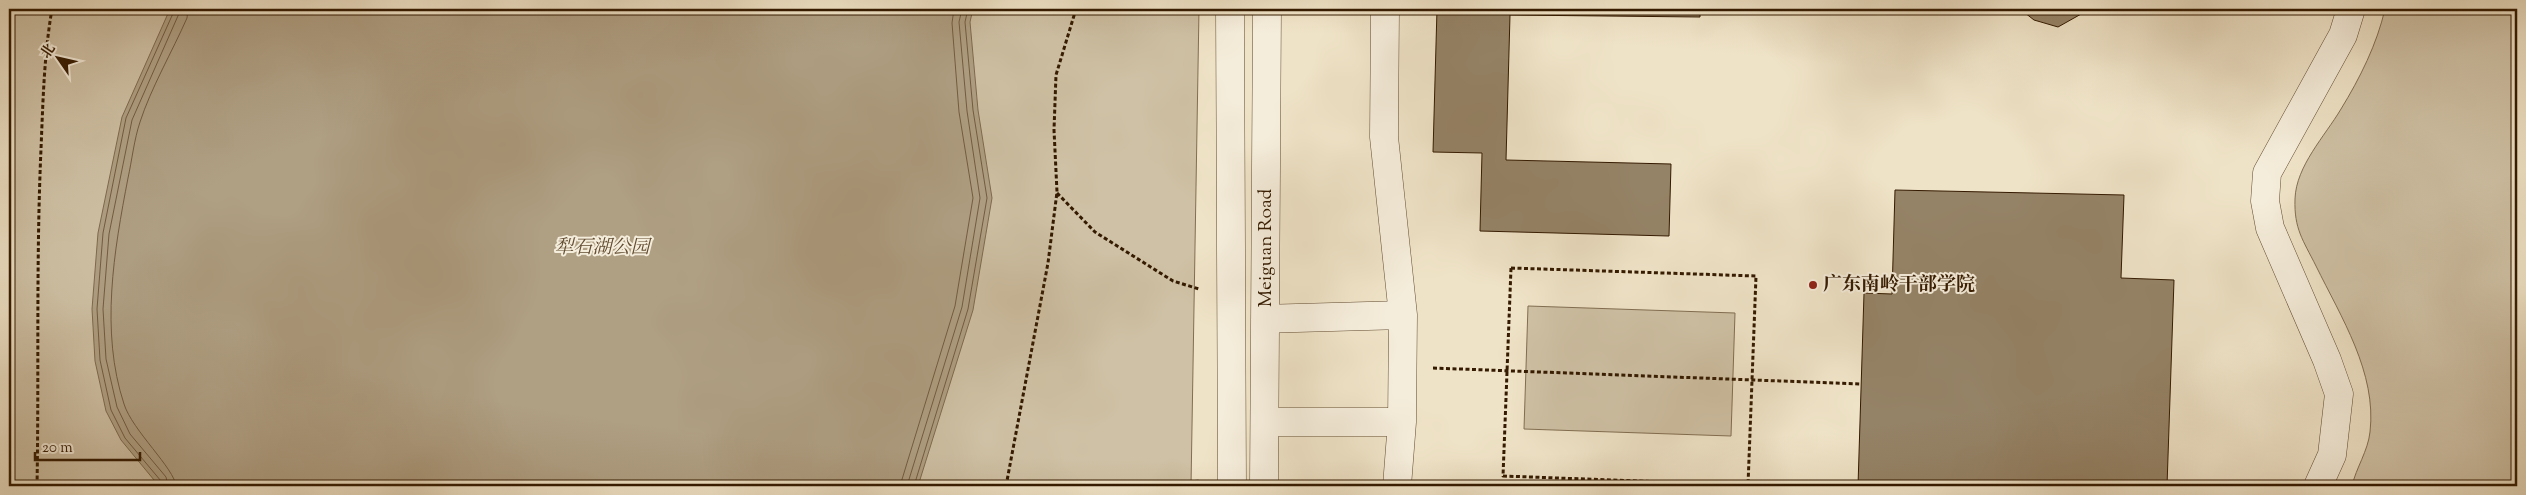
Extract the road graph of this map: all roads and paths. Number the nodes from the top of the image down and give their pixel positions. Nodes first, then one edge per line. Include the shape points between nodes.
1 (52, 9) edge
2 (1076, 9) edge
3 (1230, 9) edge
4 (1267, 9) edge
5 (1385, 9) edge
6 (2351, 9) edge
7 (1057, 192) junction
8 (1231, 299) junction
9 (1404, 315) junction
10 (1265, 319) junction
11 (1402, 366) junction
12 (1507, 371) junction
13 (1752, 380) junction
14 (1861, 384) dead end
15 (1265, 422) junction
16 (1402, 422) junction
17 (1232, 482) edge
18 (36, 486) edge
19 (1006, 486) edge
20 (1156, 486) edge
21 (1264, 486) edge
22 (1397, 486) edge
23 (2318, 486) edge

1 - 18 path via 45,52 38,221
2 - 7 path via 1056,76
3 - 8 street, Meiguan Road
4 - 10 street, Meiguan Road
5 - 9 street via 1384,137
6 - 23 street via 2343,35 2267,173 2265,201 2270,228 2327,360 2338,394 2332,455
7 - 8 path via 1095,232 1135,258 1173,281
7 - 19 path via 1048,263
8 - 17 street, Meiguan Road
9 - 10 street
9 - 11 street
10 - 15 street, Meiguan Road
11 - 12 path
11 - 16 street
12 - 13 path
12 - 13 path via 1511,268 1756,276
12 - 13 path via 1503,476 1522,477 1748,484
13 - 14 path
15 - 16 street
15 - 21 street, Meiguan Road
16 - 22 street
17 - 20 path

